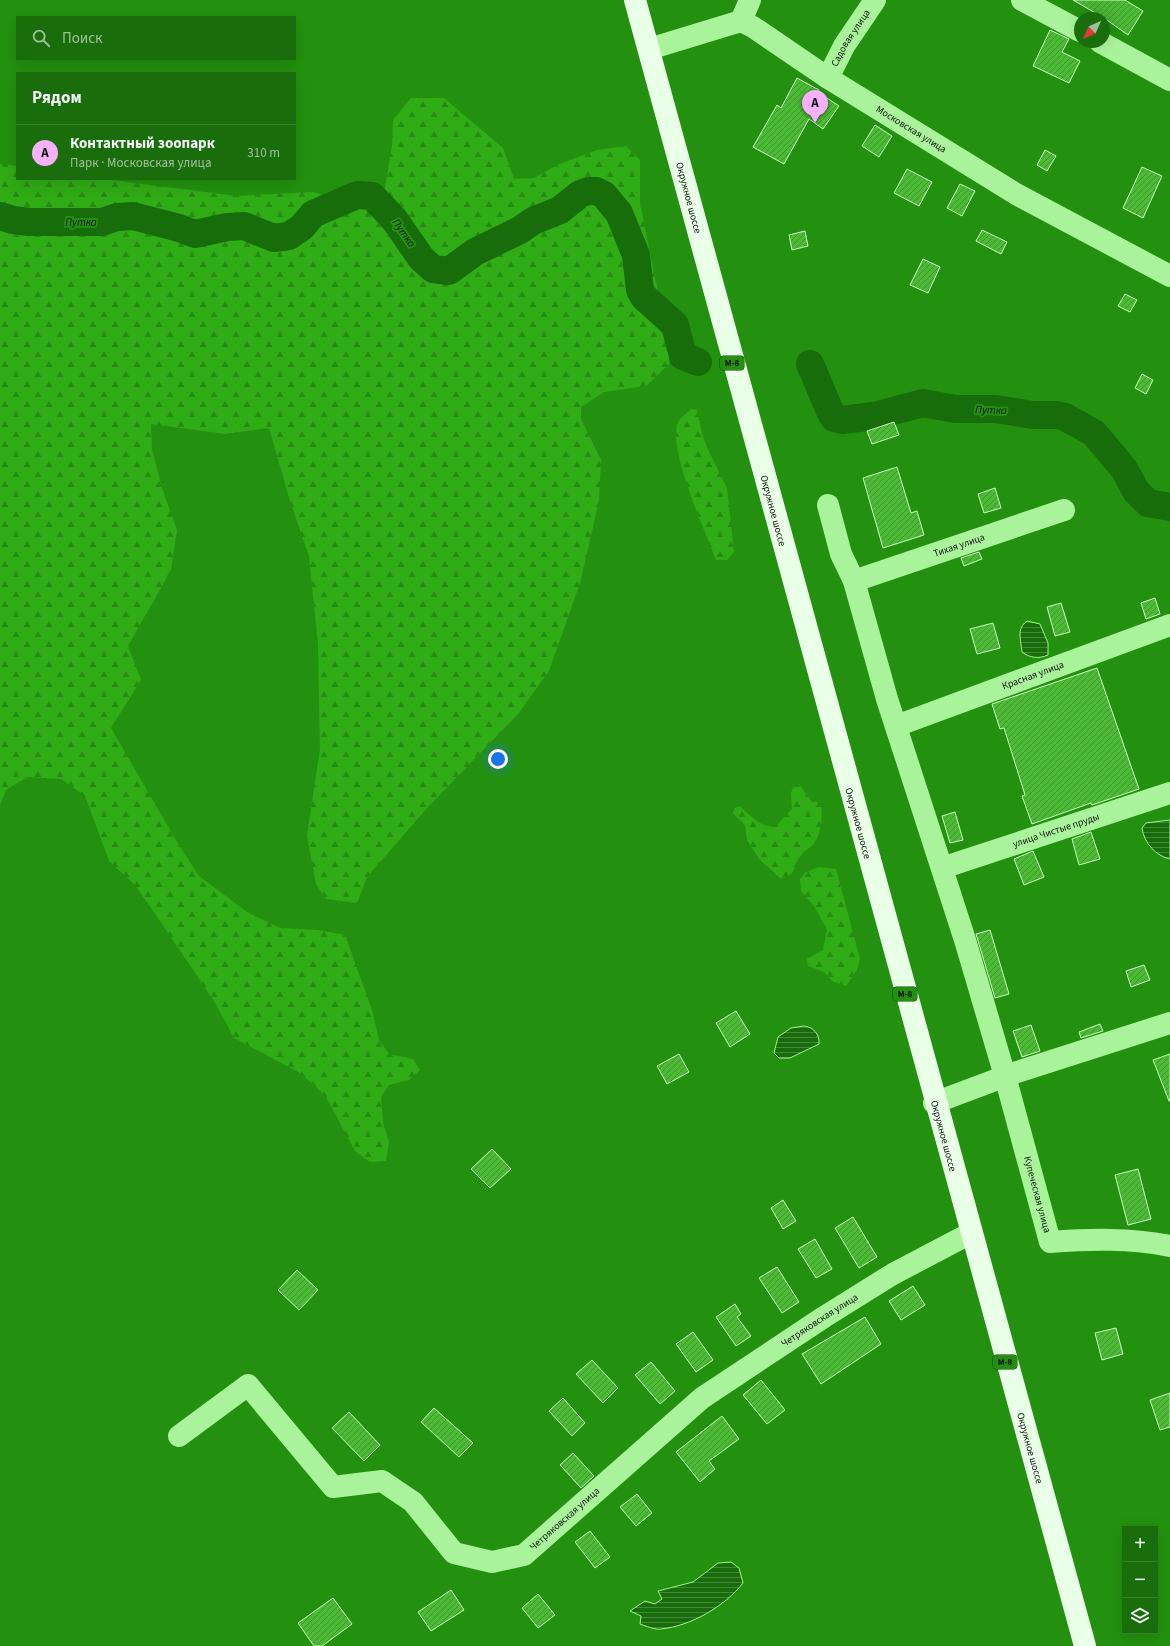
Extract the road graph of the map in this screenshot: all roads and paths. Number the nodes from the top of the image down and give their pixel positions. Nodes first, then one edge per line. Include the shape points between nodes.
1 (635, 0) edge
2 (750, 0) edge
3 (875, 0) edge
4 (1022, 0) edge
5 (741, 21) junction
6 (1074, 28) edge
7 (1110, 47) edge
8 (649, 50) junction
9 (828, 78) junction
10 (1170, 80) edge
11 (1170, 276) edge
12 (828, 505) dead end
13 (1064, 510) dead end
14 (854, 581) junction
15 (1170, 625) edge
16 (896, 726) junction
17 (1170, 793) edge
18 (942, 868) junction
19 (1170, 1023) edge
20 (1005, 1076) junction
21 (934, 1103) junction
22 (970, 1234) junction
23 (1170, 1246) edge
24 (179, 1436) dead end
25 (1085, 1646) edge

1 - 8 main road, Окружное шоссе / М-8
2 - 5 street
3 - 9 street, Садовая улица via 844,46
4 - 6 street
5 - 8 street
5 - 9 street, Московская улица
7 - 10 street
8 - 21 main road, Окружное шоссе / М-8
9 - 11 street, Московская улица via 1016,194
12 - 14 street via 841,554
13 - 14 street, Тихая улица
14 - 16 street
15 - 16 street, Красная улица
16 - 18 street
17 - 18 street, улица Чистые пруды
18 - 20 street
19 - 20 street
20 - 21 street
20 - 23 street, Купеческая улица via 1050,1242 1088,1239 1130,1240
21 - 22 main road, Окружное шоссе / М-8
22 - 24 street, Четряковская улица via 893,1274 702,1398 524,1555 492,1562 454,1553 413,1502 382,1481 333,1487 248,1385
22 - 25 main road, Окружное шоссе / М-8

